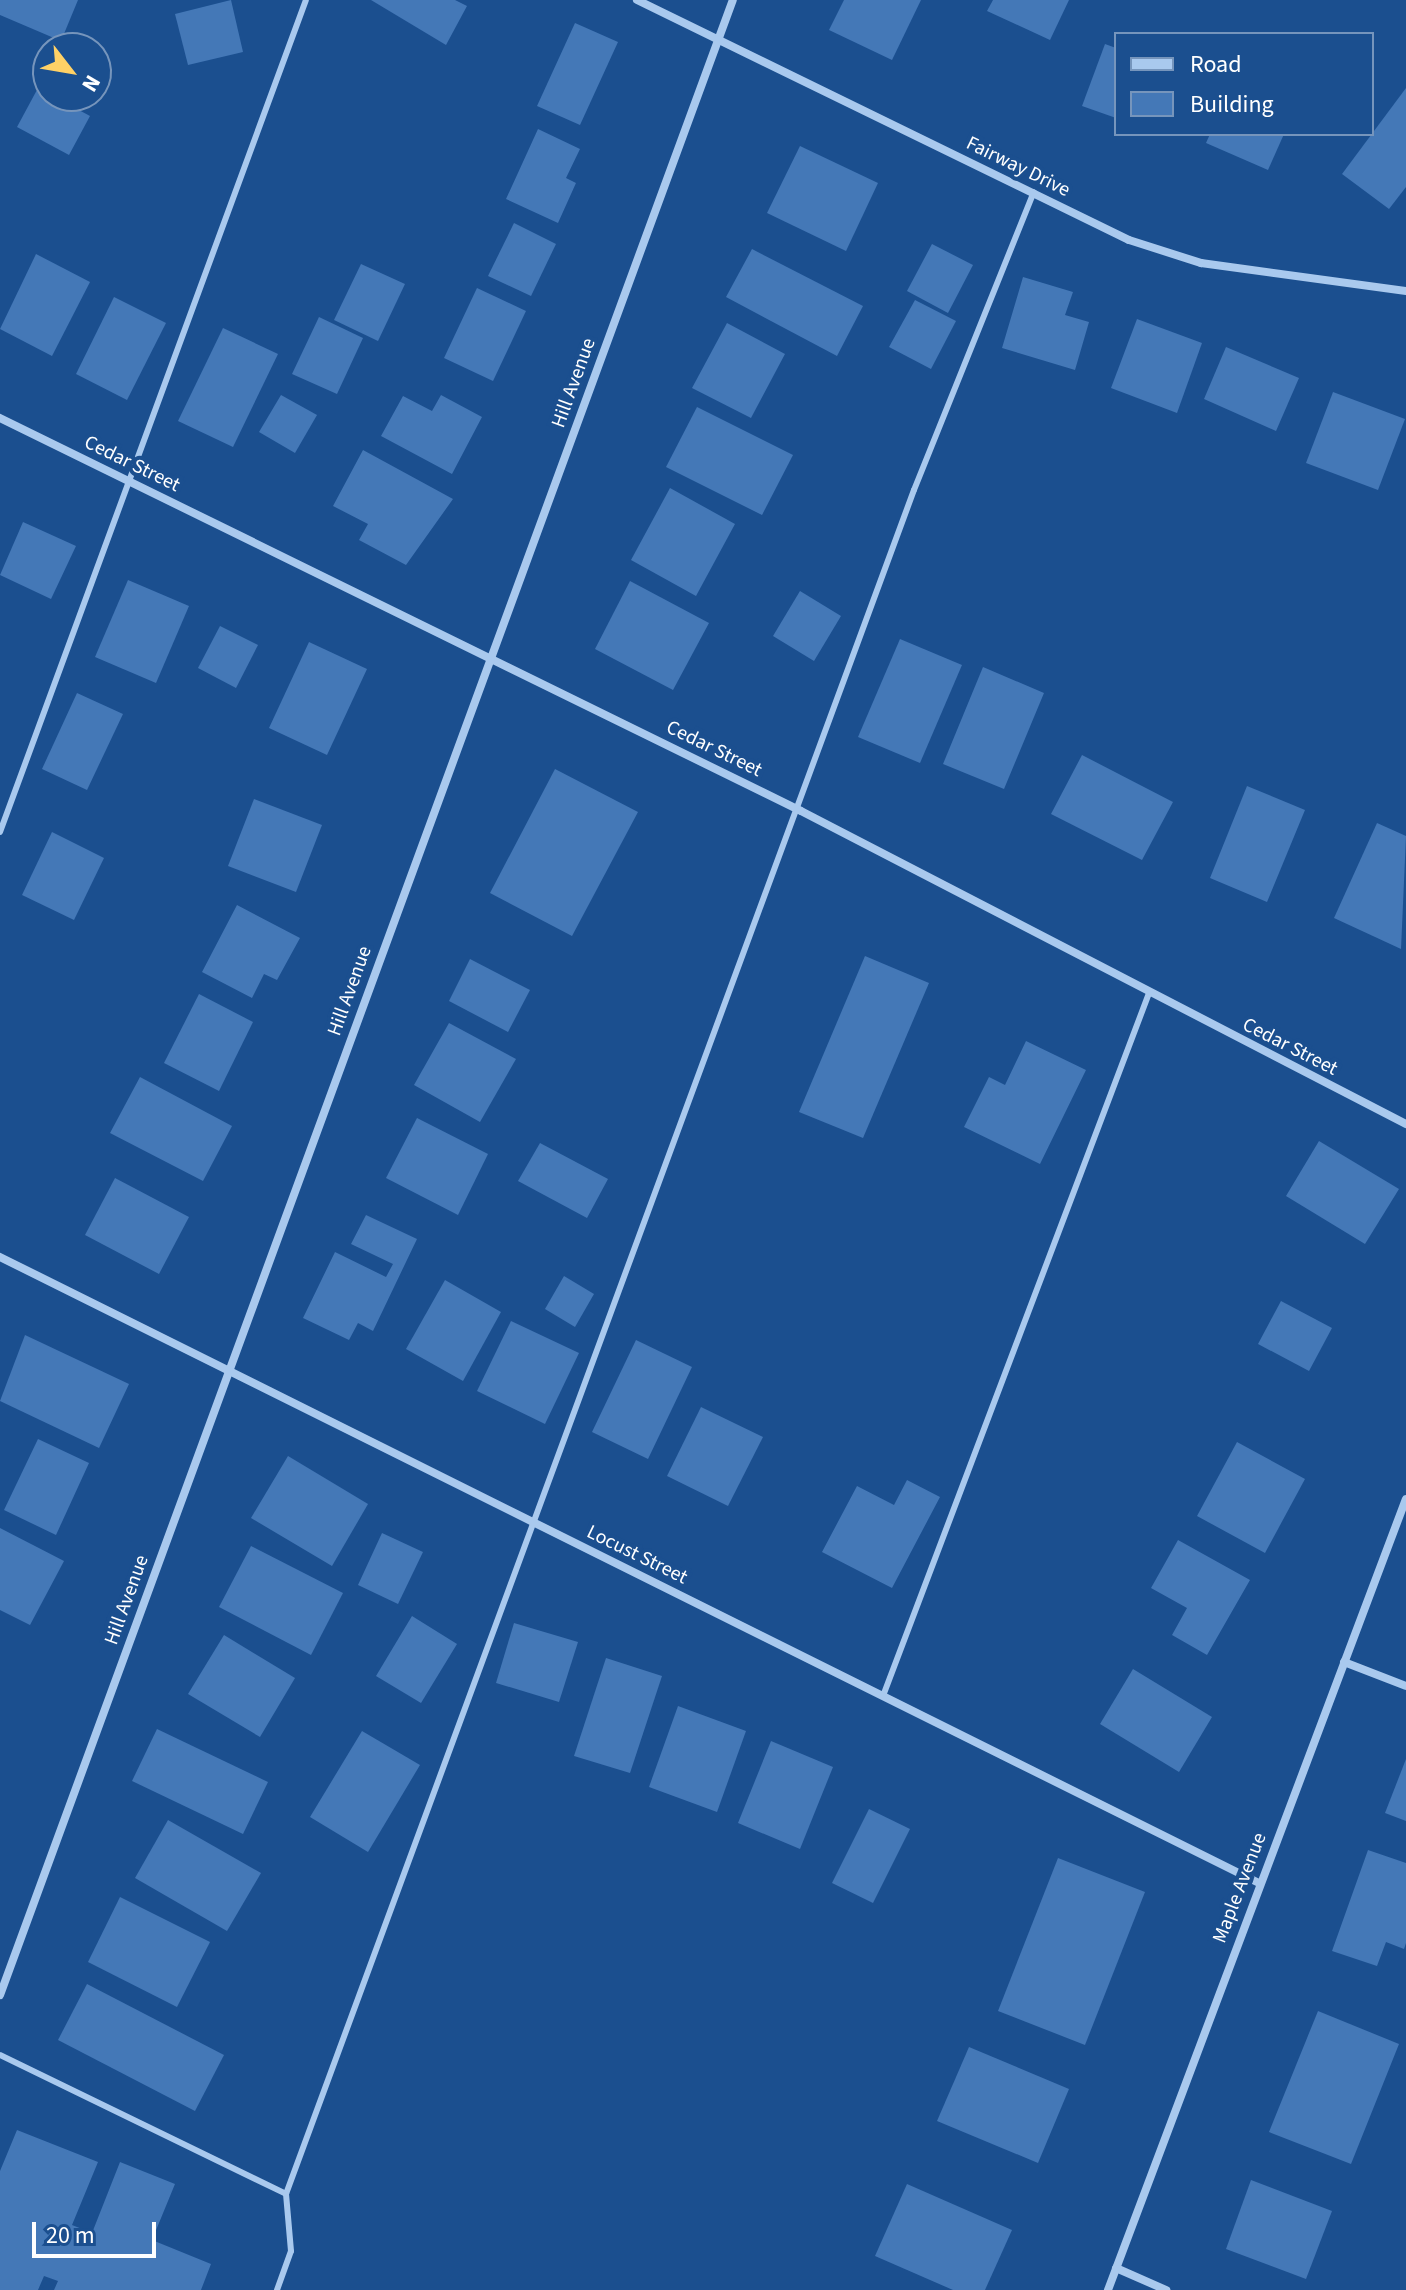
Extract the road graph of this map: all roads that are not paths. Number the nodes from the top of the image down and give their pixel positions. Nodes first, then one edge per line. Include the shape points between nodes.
1 (306, 0) edge
2 (637, 0) edge
3 (733, 0) edge
4 (719, 39) junction
5 (1034, 192) junction
6 (1406, 291) edge
7 (0, 418) edge
8 (128, 480) junction
9 (490, 656) junction
10 (801, 811) junction
11 (0, 832) edge
12 (1149, 993) junction
13 (1406, 1124) edge
14 (0, 1257) edge
15 (227, 1371) junction
16 (1406, 1499) edge
17 (536, 1523) junction
18 (1344, 1662) junction
19 (1406, 1686) edge
20 (883, 1696) junction
21 (1259, 1883) junction
22 (0, 1995) edge
23 (0, 2055) edge
24 (286, 2194) junction
25 (1116, 2268) junction
26 (277, 2290) edge
27 (1108, 2290) edge
28 (1166, 2290) edge

1 - 8 lane
2 - 4 street, Fairway Drive
3 - 4 street, Hill Avenue
4 - 5 street, Fairway Drive
4 - 9 street, Hill Avenue
5 - 6 street, Fairway Drive via 1129,240 1201,263
5 - 10 lane via 914,490
7 - 8 street, Cedar Street
8 - 9 street, Cedar Street
8 - 11 lane
9 - 10 street, Cedar Street
9 - 15 street, Hill Avenue
10 - 12 street, Cedar Street
10 - 17 lane
12 - 13 street, Cedar Street
12 - 20 lane
14 - 15 street, Locust Street
15 - 17 street, Locust Street
15 - 22 street, Hill Avenue
16 - 18 street, Maple Avenue
17 - 20 street, Locust Street
17 - 24 lane
18 - 19 street
18 - 21 street, Maple Avenue
20 - 21 street, Locust Street
21 - 25 street, Maple Avenue
23 - 24 lane
24 - 26 lane via 291,2251
25 - 27 street, Maple Avenue
25 - 28 street

